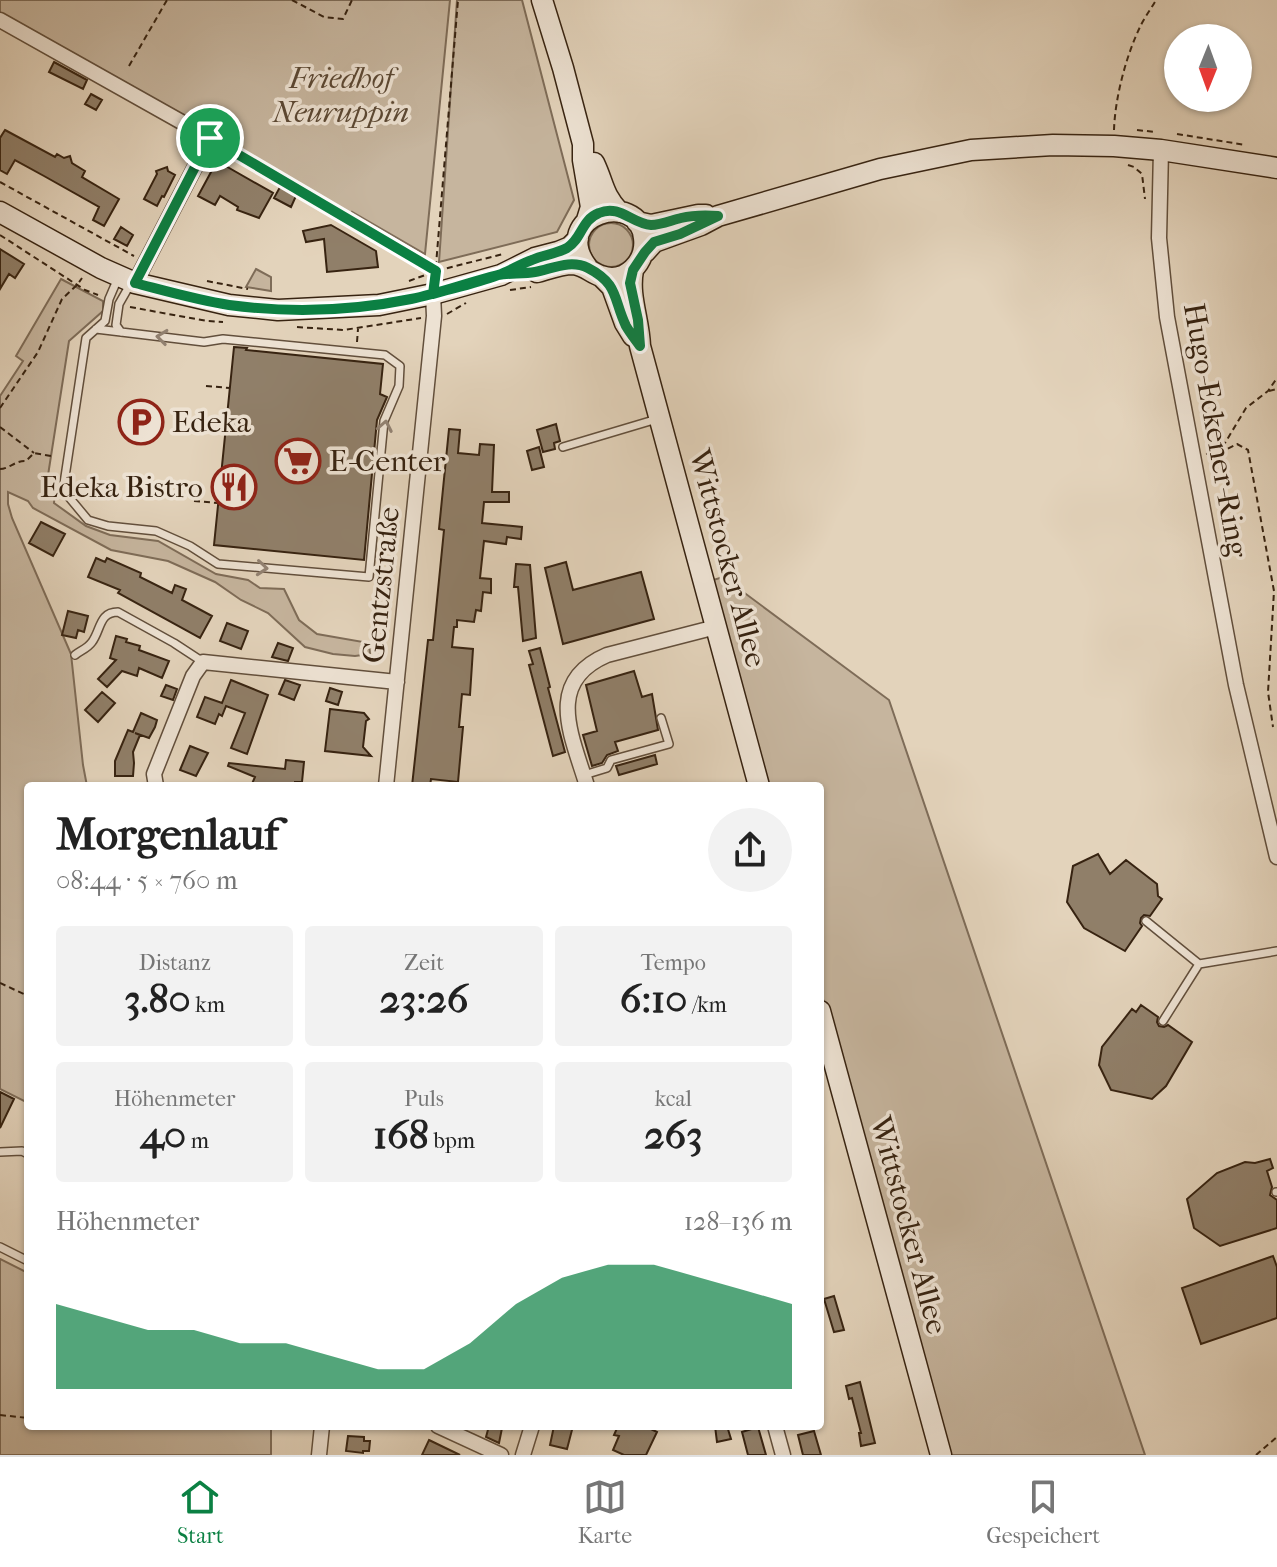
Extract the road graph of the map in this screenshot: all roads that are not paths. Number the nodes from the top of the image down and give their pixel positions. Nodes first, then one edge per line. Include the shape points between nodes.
1 (542, 0) edge
2 (0, 20) edge
3 (583, 144) junction
4 (1161, 150) junction
5 (1277, 168) edge
6 (0, 212) edge
7 (718, 216) junction
8 (628, 217) junction
9 (583, 229) junction
10 (645, 252) junction
11 (633, 270) junction
12 (594, 272) junction
13 (501, 275) junction
14 (129, 280) junction
15 (433, 294) junction
16 (96, 329) junction
17 (121, 332) junction
18 (640, 346) junction
19 (659, 419) junction
20 (563, 447) dead end
21 (716, 627) junction
22 (75, 655) dead end
23 (203, 662) junction
24 (397, 682) junction
25 (661, 718) dead end
26 (585, 780) edge
27 (155, 782) edge
28 (386, 782) edge
29 (758, 782) edge
30 (1277, 856) edge
31 (1146, 921) dead end
32 (1277, 951) edge
33 (1199, 964) junction
34 (1163, 1021) dead end
35 (824, 1026) edge
36 (0, 1152) edge
37 (24, 1152) edge
38 (0, 1247) edge
39 (24, 1259) edge
40 (322, 1430) edge
41 (447, 1430) edge
42 (531, 1430) edge
43 (776, 1430) edge
44 (319, 1455) edge
45 (501, 1455) edge
46 (523, 1455) edge
47 (783, 1455) edge
48 (941, 1455) edge

1 - 3 main road
2 - 14 street via 210,138 145,262
3 - 8 main road via 609,201
3 - 9 main road via 591,207
4 - 5 main road
4 - 7 main road via 1053,145 971,150 880,169
4 - 30 street, Hugo-Eckener-Ring via 1159,238 1167,317 1236,685
6 - 14 main road
7 - 8 main road via 651,225
7 - 10 main road via 654,242
8 - 9 main road via 597,213
8 - 10 main road via 643,230
9 - 12 main road via 579,257
9 - 13 main road via 570,247
10 - 11 main road
11 - 12 main road via 614,278
11 - 18 main road via 630,283
12 - 13 main road via 574,264
12 - 18 main road via 612,287
13 - 15 main road
14 - 15 main road via 229,305 278,310 379,305
14 - 16 lane via 109,299 105,321
14 - 17 lane via 119,304 116,325
15 - 24 street, Gentzstraße
16 - 17 lane
16 -> 17 lane via 86,338 63,490 88,520 156,531 218,564 369,577 384,421 399,386 400,366 385,355 356,351
18 - 19 main road, Wittstocker Allee
19 - 20 lane
19 - 21 main road, Wittstocker Allee
21 - 26 street via 607,655 574,680 568,711
21 - 29 main road, Wittstocker Allee
22 - 23 lane via 91,645 105,616 113,611
23 - 24 street
23 - 27 street via 154,774
24 - 28 street, Gentzstraße
25 - 26 lane via 669,744 611,760
31 - 33 lane
32 - 33 lane
33 - 34 lane
35 - 48 main road, Wittstocker Allee
36 - 37 lane
38 - 39 lane
40 - 44 street
41 - 45 street
42 - 46 street
43 - 47 street

